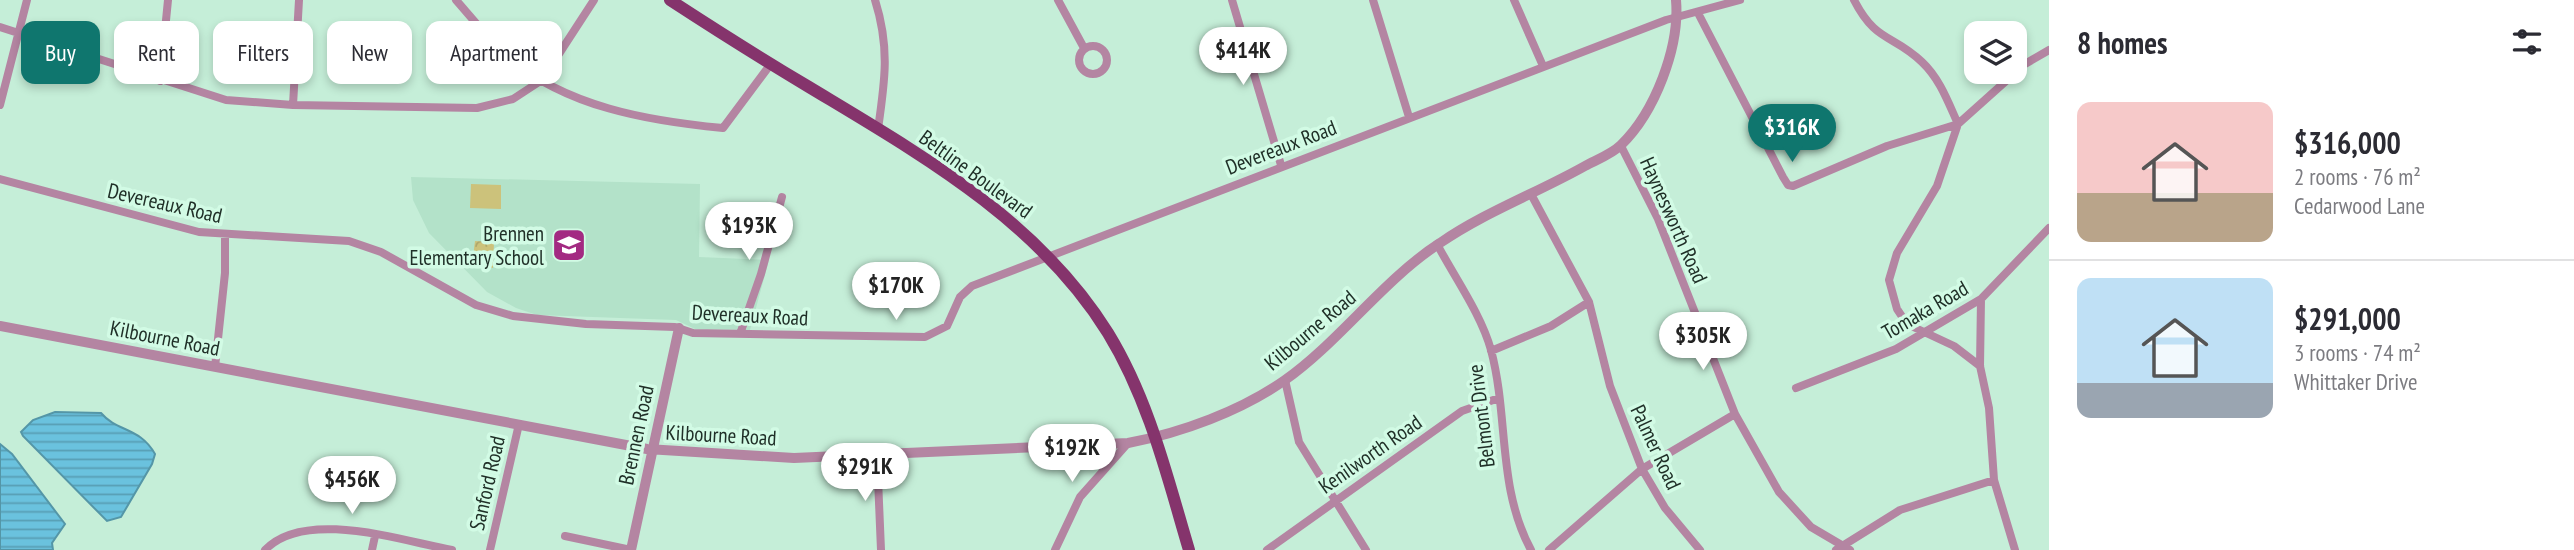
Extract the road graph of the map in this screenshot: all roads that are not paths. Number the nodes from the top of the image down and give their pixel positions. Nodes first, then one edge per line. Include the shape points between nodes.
1 (27, 0) edge
2 (167, 0) edge
3 (299, 0) edge
4 (456, 0) edge
5 (594, 0) edge
6 (670, 0) edge
7 (685, 0) edge
8 (875, 0) edge
9 (1058, 0) edge
10 (1232, 0) edge
11 (1373, 0) edge
12 (1514, 0) edge
13 (1676, 0) edge
14 (1740, 0) edge
15 (1854, 0) edge
16 (1698, 13) junction
17 (1678, 17) junction
18 (165, 21) edge
19 (475, 21) edge
20 (704, 22) junction
21 (0, 27) edge
22 (18, 33) junction
23 (1084, 48) dead end
24 (562, 49) edge
25 (2049, 50) edge
26 (114, 65) edge
27 (770, 65) junction
28 (1543, 66) junction
29 (173, 84) edge
30 (536, 84) edge
31 (550, 84) edge
32 (0, 105) edge
33 (293, 105) junction
34 (1409, 117) junction
35 (1958, 124) junction
36 (878, 128) junction
37 (1621, 145) junction
38 (1281, 165) junction
39 (0, 179) edge
40 (1532, 196) junction
41 (782, 197) dead end
42 (2049, 228) edge
43 (225, 235) junction
44 (1437, 244) junction
45 (1049, 256) junction
46 (1982, 299) junction
47 (1589, 302) junction
48 (0, 326) edge
49 (679, 328) junction
50 (1922, 332) junction
51 (740, 334) junction
52 (1491, 351) junction
53 (1980, 366) junction
54 (215, 367) junction
55 (1285, 380) junction
56 (1796, 388) dead end
57 (1499, 398) junction
58 (1735, 414) junction
59 (519, 424) junction
60 (1156, 438) junction
61 (1128, 443) junction
62 (652, 450) junction
63 (877, 455) junction
64 (1642, 469) junction
65 (1994, 480) junction
66 (1334, 500) junction
67 (375, 536) junction
68 (565, 536) dead end
69 (1847, 547) edge
70 (265, 550) edge
71 (372, 550) edge
72 (452, 550) edge
73 (489, 550) edge
74 (631, 550) edge
75 (881, 550) edge
76 (1055, 550) edge
77 (1189, 550) edge
78 (1267, 550) edge
79 (1366, 550) edge
80 (1531, 550) edge
81 (1549, 550) edge
82 (1700, 550) edge
83 (1836, 550) edge
84 (2015, 550) edge

1 - 22 street
2 - 18 street
3 - 33 street
4 - 19 street
5 - 24 street
6 - 20 main road, Beltline Boulevard
7 - 20 main road
8 - 36 street via 887,72
9 - 23 street
10 - 38 street
11 - 34 street
12 - 28 street
13 - 17 street, Kilbourne Road
14 - 16 street, Devereaux Road
15 - 35 street via 1877,33 1908,50 1938,80
16 - 17 street, Devereaux Road
16 - 35 street via 1790,187 1887,146
17 - 28 street, Devereaux Road
17 - 37 street, Kilbourne Road via 1661,85
20 - 27 main road, Beltline Boulevard
21 - 22 street
22 - 26 street
22 - 32 street
25 - 35 street via 2025,64
27 - 31 street via 723,128 589,105
27 - 36 main road, Beltline Boulevard
28 - 34 street, Devereaux Road
29 - 33 street via 226,100
30 - 33 street via 513,99 477,108
34 - 38 street, Devereaux Road
35 - 50 street via 1937,186 1896,253 1888,280 1902,317
36 - 45 main road, Beltline Boulevard via 990,204
37 - 40 street, Kilbourne Road
37 - 58 street, Haynesworth Road via 1658,219
38 - 45 street, Devereaux Road
39 - 43 street, Devereaux Road via 174,226
40 - 44 street, Kilbourne Road via 1484,216
40 - 47 street, Palmer Road
41 - 51 street
42 - 46 street, Tomaka Road
43 - 49 street, Devereaux Road via 323,238 364,245 476,305 513,316
43 - 54 street
44 - 52 street, Belmont Drive
44 - 55 street, Kilbourne Road
45 - 51 street, Devereaux Road via 967,289 947,326 930,336
45 - 60 main road, Beltline Boulevard via 1108,332
46 - 50 street, Tomaka Road
46 - 53 street
47 - 52 street via 1551,326
47 - 64 street, Palmer Road via 1610,386
48 - 54 street, Kilbourne Road
49 - 51 street, Devereaux Road via 692,333
49 - 62 street, Brennen Road
50 - 53 street via 1954,346
50 - 56 street, Tomaka Road via 1896,349
52 - 57 street, Belmont Drive
53 - 65 street via 1989,408
54 - 59 street, Kilbourne Road
55 - 60 street, Kilbourne Road via 1226,411
55 - 66 street via 1299,442
57 - 66 street, Kenilworth Road via 1462,411
57 - 80 street, Belmont Drive via 1513,510
58 - 64 street
58 - 69 street, Haynesworth Road via 1779,492 1811,527
59 - 62 street, Kilbourne Road
59 - 73 street, Sanford Road
60 - 61 street, Kilbourne Road
60 - 77 main road, Beltline Boulevard
61 - 63 street, Kilbourne Road
61 - 76 street via 1080,497
62 - 63 street, Kilbourne Road via 758,457
62 - 74 street, Brennen Road
63 - 75 street
64 - 81 street
64 - 82 street, Palmer Road via 1665,508
65 - 69 street via 1900,510
65 - 84 street
66 - 78 street, Kenilworth Road
66 - 79 street
67 - 70 street via 318,528 293,532
67 - 71 street
67 - 72 street
68 - 74 street
69 - 83 street

